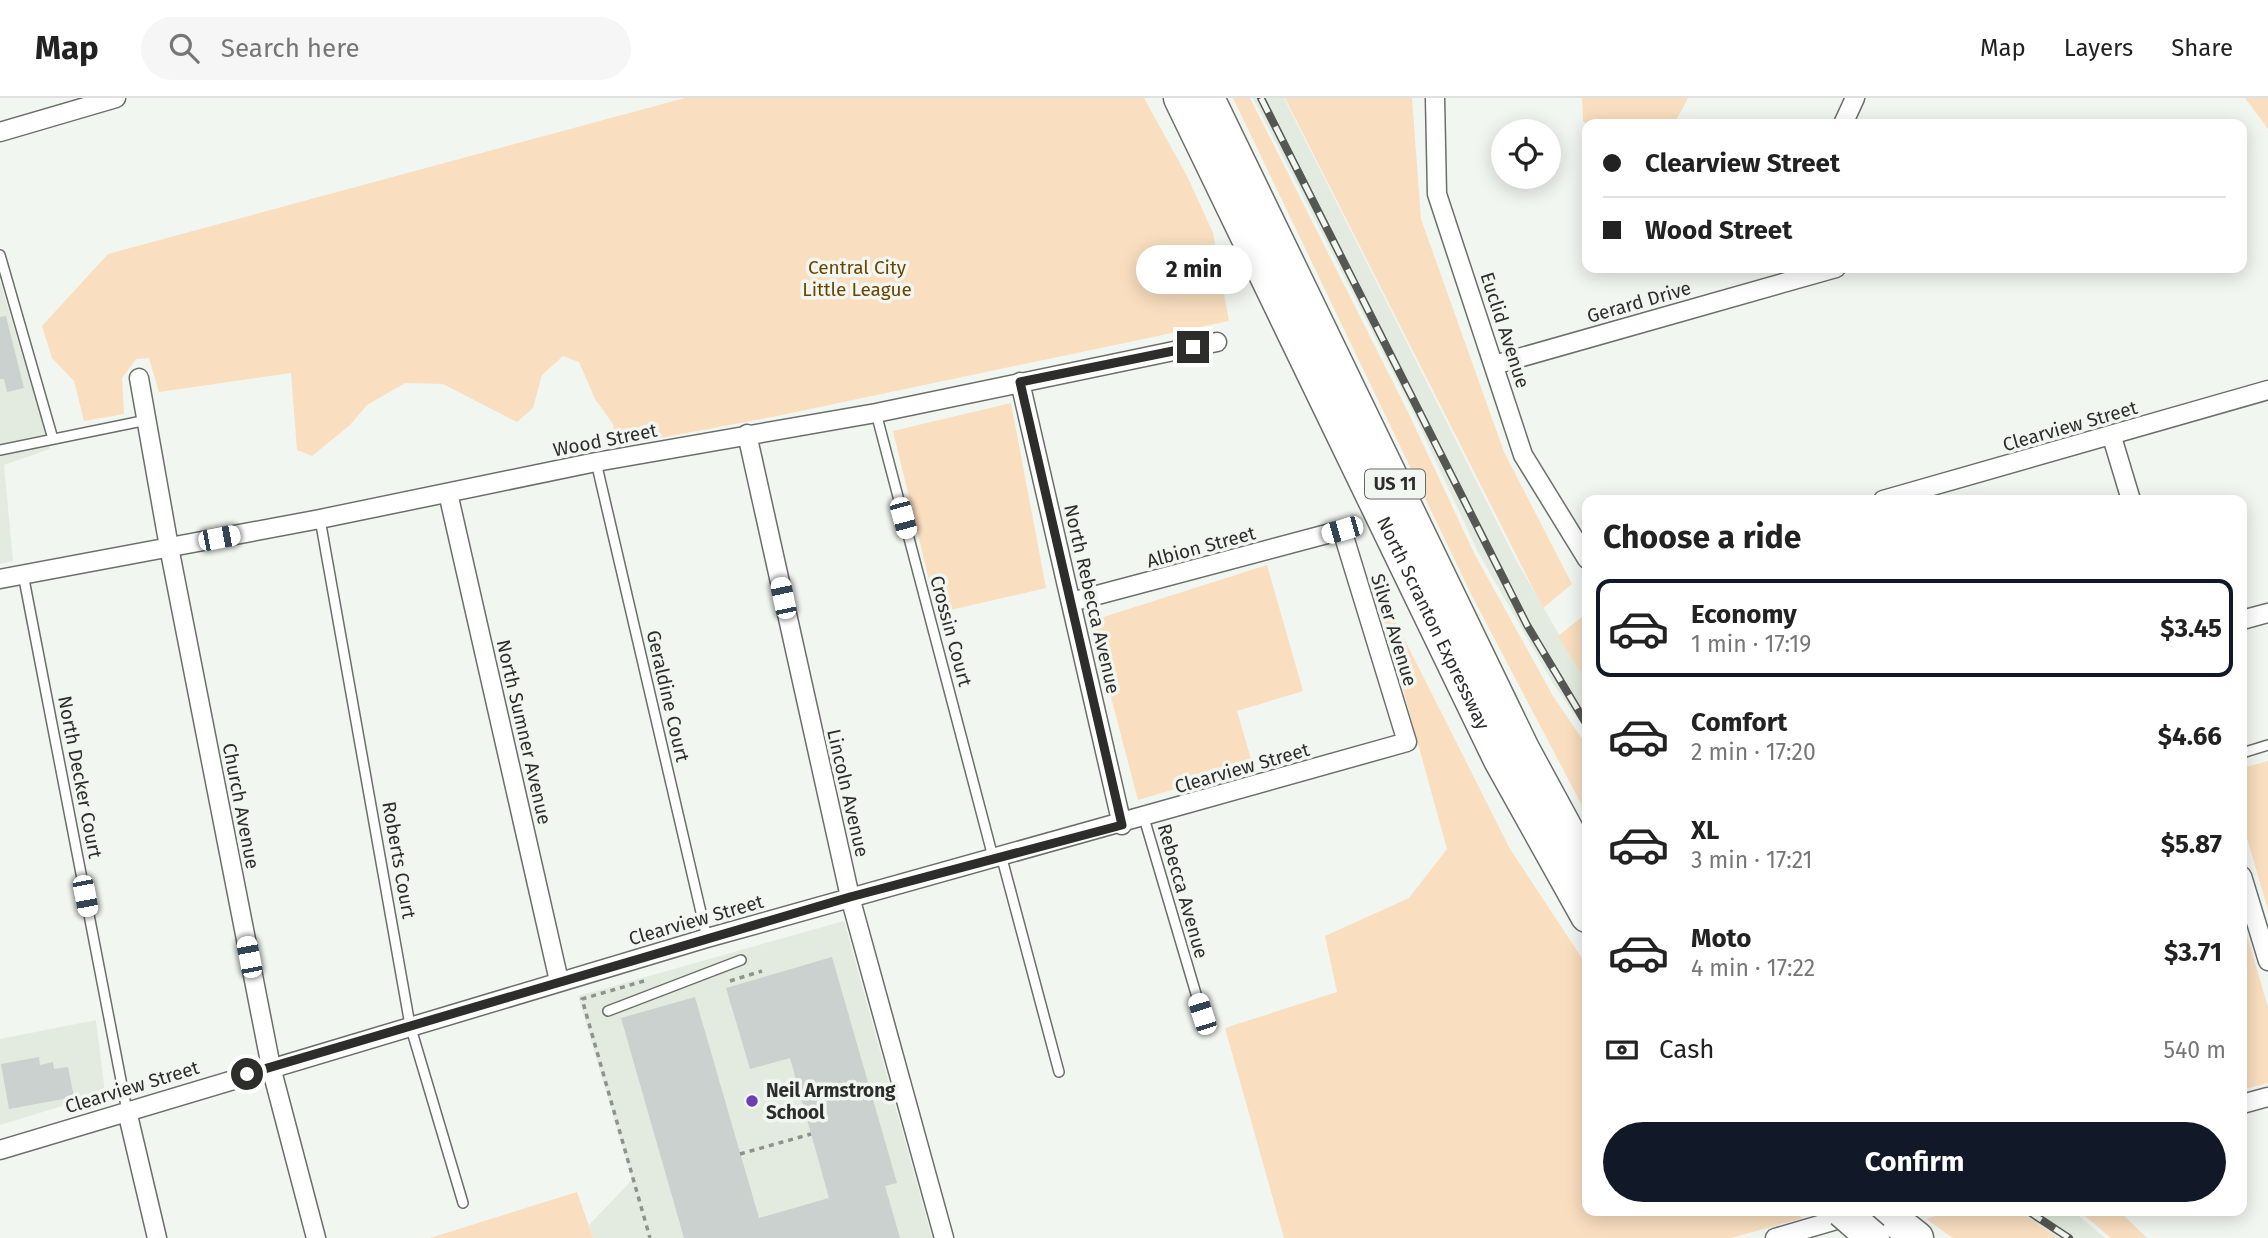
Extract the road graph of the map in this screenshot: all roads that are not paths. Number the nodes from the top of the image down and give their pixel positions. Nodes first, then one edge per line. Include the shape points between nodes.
1 (116, 98) edge
2 (1180, 98) edge
3 (1208, 98) edge
4 (1435, 98) edge
5 (1855, 98) edge
6 (1845, 119) edge
7 (0, 132) edge
8 (0, 255) edge
9 (1815, 273) edge
10 (1217, 342) dead end
11 (1494, 365) junction
12 (139, 378) dead end
13 (1020, 382) junction
14 (2268, 390) edge
15 (876, 413) junction
16 (147, 420) junction
17 (747, 434) junction
18 (2112, 437) junction
19 (53, 439) junction
20 (0, 450) edge
21 (596, 462) junction
22 (448, 493) junction
23 (1901, 495) edge
24 (2129, 495) edge
25 (320, 519) junction
26 (1342, 530) joint
27 (169, 547) junction
28 (1582, 551) edge
29 (23, 574) junction
30 (0, 579) edge
31 (1071, 602) junction
32 (2268, 613) edge
33 (2247, 619) edge
34 (1407, 743) joint
35 (2268, 745) edge
36 (2247, 751) edge
37 (1144, 818) junction
38 (1122, 825) junction
39 (997, 856) junction
40 (1582, 858) edge
41 (2247, 892) edge
42 (850, 897) junction
43 (1582, 907) edge
44 (707, 938) junction
45 (741, 960) dead end
46 (2268, 961) edge
47 (559, 981) junction
48 (608, 1011) dead end
49 (1202, 1014) dead end
50 (410, 1025) junction
51 (271, 1067) junction
52 (1059, 1072) dead end
53 (2268, 1097) edge
54 (2247, 1103) edge
55 (127, 1111) junction
56 (0, 1150) edge
57 (463, 1203) dead end
58 (1848, 1216) edge
59 (1850, 1216) edge
60 (157, 1238) edge
61 (316, 1238) edge
62 (944, 1238) edge
63 (1775, 1238) edge
64 (1873, 1238) edge

1 - 7 street
2 - 43 highway, North Scranton Expressway / US 11 via 1500,760
3 - 40 highway, North Scranton Expressway / US 11 via 1522,749
4 - 11 street, Euclid Avenue via 1437,194
5 - 6 street
8 - 19 lane
9 - 11 street, Gerard Drive
10 - 13 street, Wood Street
11 - 28 street, Euclid Avenue via 1522,455
12 - 16 street, Church Avenue
13 - 15 street, Wood Street
13 - 31 street, North Rebecca Avenue
14 - 18 street, Clearview Street
15 - 17 street, Wood Street
15 - 39 lane, Crossin Court
16 - 19 lane
16 - 27 street, Church Avenue
17 - 21 street, Wood Street
17 - 42 street, Lincoln Avenue
18 - 23 street, Clearview Street
18 - 24 street
19 - 20 lane
21 - 22 street, Wood Street
21 - 44 lane, Geraldine Court
22 - 25 street, Wood Street
22 - 47 street, North Sumner Avenue
25 - 27 street, Wood Street
25 - 50 lane, Roberts Court
26 - 31 street, Albion Street
26 - 34 street, Silver Avenue
27 - 29 street, Wood Street
27 - 51 street, Church Avenue
29 - 30 street, Wood Street
29 - 55 lane, North Decker Court
31 - 38 street, North Rebecca Avenue
32 - 33 street
34 - 37 street, Clearview Street
35 - 36 lane
37 - 38 street, Clearview Street
37 - 49 lane, Rebecca Avenue
38 - 39 street, Clearview Street
39 - 42 street, Clearview Street
39 - 52 lane, Crossin Court
41 - 46 street
42 - 44 street, Clearview Street
42 - 62 street, Lincoln Avenue
44 - 47 street, Clearview Street
45 - 48 lane
47 - 50 street, Clearview Street
50 - 51 street, Clearview Street
50 - 57 lane, Roberts Court
51 - 55 street, Clearview Street
51 - 61 street, Church Avenue
53 - 54 street
55 - 56 street, Clearview Street
55 - 60 street
58 - 64 highway, bridge
59 - 63 street

